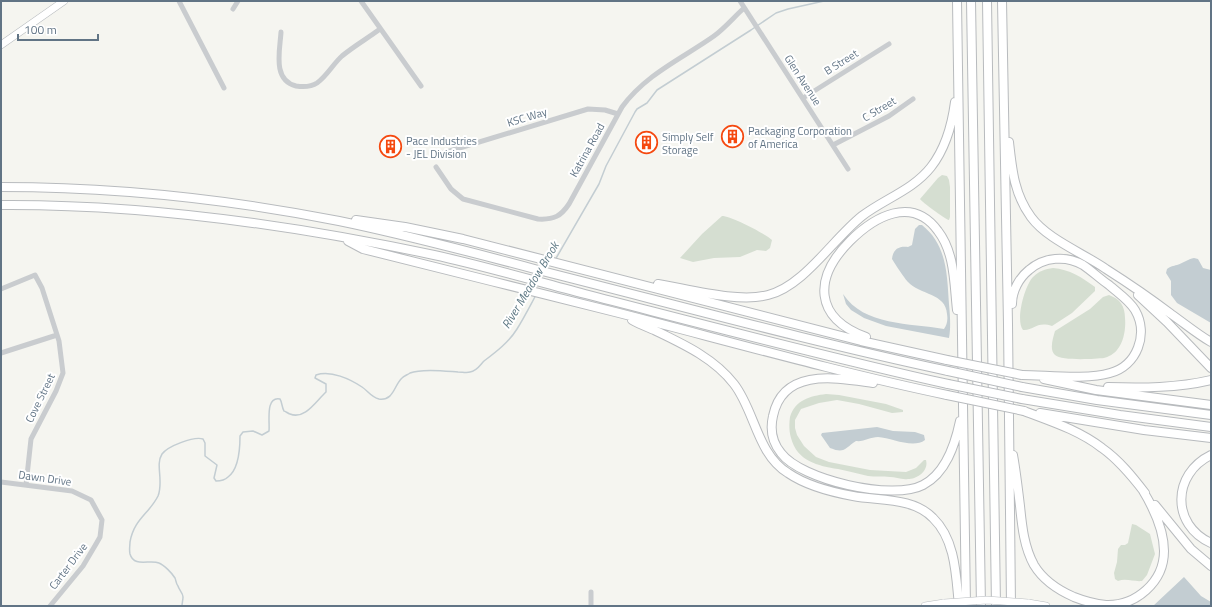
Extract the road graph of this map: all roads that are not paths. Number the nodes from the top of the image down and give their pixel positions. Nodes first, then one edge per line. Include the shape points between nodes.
1 (64, 1) edge
2 (179, 1) edge
3 (238, 1) edge
4 (361, 1) edge
5 (740, 1) edge
6 (957, 1) edge
7 (972, 1) edge
8 (987, 1) edge
9 (1002, 1) edge
10 (744, 8) junction
11 (233, 9) dead end
12 (380, 29) junction
13 (281, 32) dead end
14 (889, 44) dead end
15 (1, 45) edge
16 (958, 70) junction
17 (421, 86) dead end
18 (224, 88) dead end
19 (1004, 88) junction
20 (803, 98) junction
21 (913, 99) dead end
22 (618, 114) junction
23 (833, 145) junction
24 (443, 153) dead end
25 (436, 167) dead end
26 (848, 169) dead end
27 (1, 188) edge
28 (1, 206) edge
29 (300, 214) junction
30 (339, 237) junction
31 (1106, 269) junction
32 (596, 273) junction
33 (1, 289) edge
34 (619, 313) junction
35 (1008, 324) junction
36 (57, 335) junction
37 (1211, 342) edge
38 (1, 353) edge
39 (913, 353) junction
40 (962, 356) junction
41 (1211, 368) edge
42 (1022, 375) junction
43 (1208, 381) edge
44 (1056, 382) junction
45 (948, 395) junction
46 (963, 405) junction
47 (1211, 405) edge
48 (1024, 410) junction
49 (1008, 415) junction
50 (1211, 415) edge
51 (1211, 427) edge
52 (1211, 438) edge
53 (1211, 456) edge
54 (1, 482) edge
55 (26, 485) junction
56 (1142, 489) junction
57 (99, 515) joint
58 (1211, 543) edge
59 (1211, 566) edge
60 (591, 592) dead end
61 (50, 606) edge
62 (591, 606) edge
63 (925, 606) edge
64 (959, 606) edge
65 (966, 606) edge
66 (980, 606) edge
67 (996, 606) edge
68 (1011, 606) edge
69 (1046, 606) edge

1 - 15 main road
2 - 18 street
3 - 11 street
4 - 12 street
5 - 10 street, Glen Avenue
6 - 16 highway
7 - 66 highway
8 - 67 highway
9 - 19 highway
10 - 20 street, Glen Avenue
10 - 22 street, Katrina Road via 714,36 639,87
12 - 13 street via 343,56 310,87 287,82 279,71
12 - 17 street
14 - 20 street, B Street
16 - 32 highway via 955,106 950,126 945,143 931,167 911,186 862,217 786,288 764,296 738,298
16 - 40 highway
19 - 31 highway via 1013,174 1016,189 1024,206 1044,230
19 - 35 highway
20 - 23 street, Glen Avenue
21 - 23 street, C Street via 889,116
22 - 24 street, KSC Way via 588,109
22 - 25 street, Katrina Road via 569,204 553,219 538,219 463,199 451,189
23 - 26 street, Glen Avenue
27 - 29 highway via 124,192 223,202
28 - 30 highway via 77,207 206,217
29 - 32 highway via 424,231
29 - 50 highway, bridge via 376,229 833,345 948,371 1097,400
30 - 34 highway via 363,249
30 - 51 highway, bridge via 434,255 948,384 1022,399
31 - 37 highway
31 - 41 highway via 1163,319
32 - 39 highway
33 - 36 street, Cove Street via 35,275 42,288
34 - 45 highway via 898,385
34 - 64 highway via 682,344 721,370 740,392 769,454 786,472 809,484 836,493 906,503 931,515 942,528 950,548
35 - 42 highway via 1012,298 1019,280 1036,265 1056,259 1072,261 1087,268 1129,302 1140,322 1141,336 1137,350 1128,362 1115,372 1091,376
35 - 49 highway
36 - 38 street
36 - 55 street, Cove Street via 63,373 31,439
39 - 40 highway via 847,328 833,316 825,296 828,270 842,250 870,223 894,213 920,216 934,226 942,237 952,266
39 - 42 highway, bridge
40 - 46 highway
42 - 44 highway
43 - 44 highway via 1147,388
44 - 47 highway via 1103,391
45 - 46 highway via 842,379 809,379 791,387 779,399 772,421 773,438 788,461 814,475 855,486 908,490 928,482 945,462 954,442
45 - 48 highway, bridge
46 - 65 highway
48 - 52 highway via 1123,427
48 - 56 highway via 1097,444 1118,461
49 - 56 highway via 1022,526 1030,558 1037,570 1059,590 1092,603 1113,604 1132,600 1151,585 1162,564 1164,544 1155,514
49 - 68 highway
53 - 58 highway via 1198,464 1187,478 1181,504 1183,515 1192,529
54 - 55 street, Dawn Drive
55 - 57 street, Dawn Drive via 72,491 91,500
56 - 59 highway via 1185,542
57 - 61 street, Carter Drive via 102,520 100,537 83,566
60 - 62 street
63 - 69 main road, bridge via 986,600

